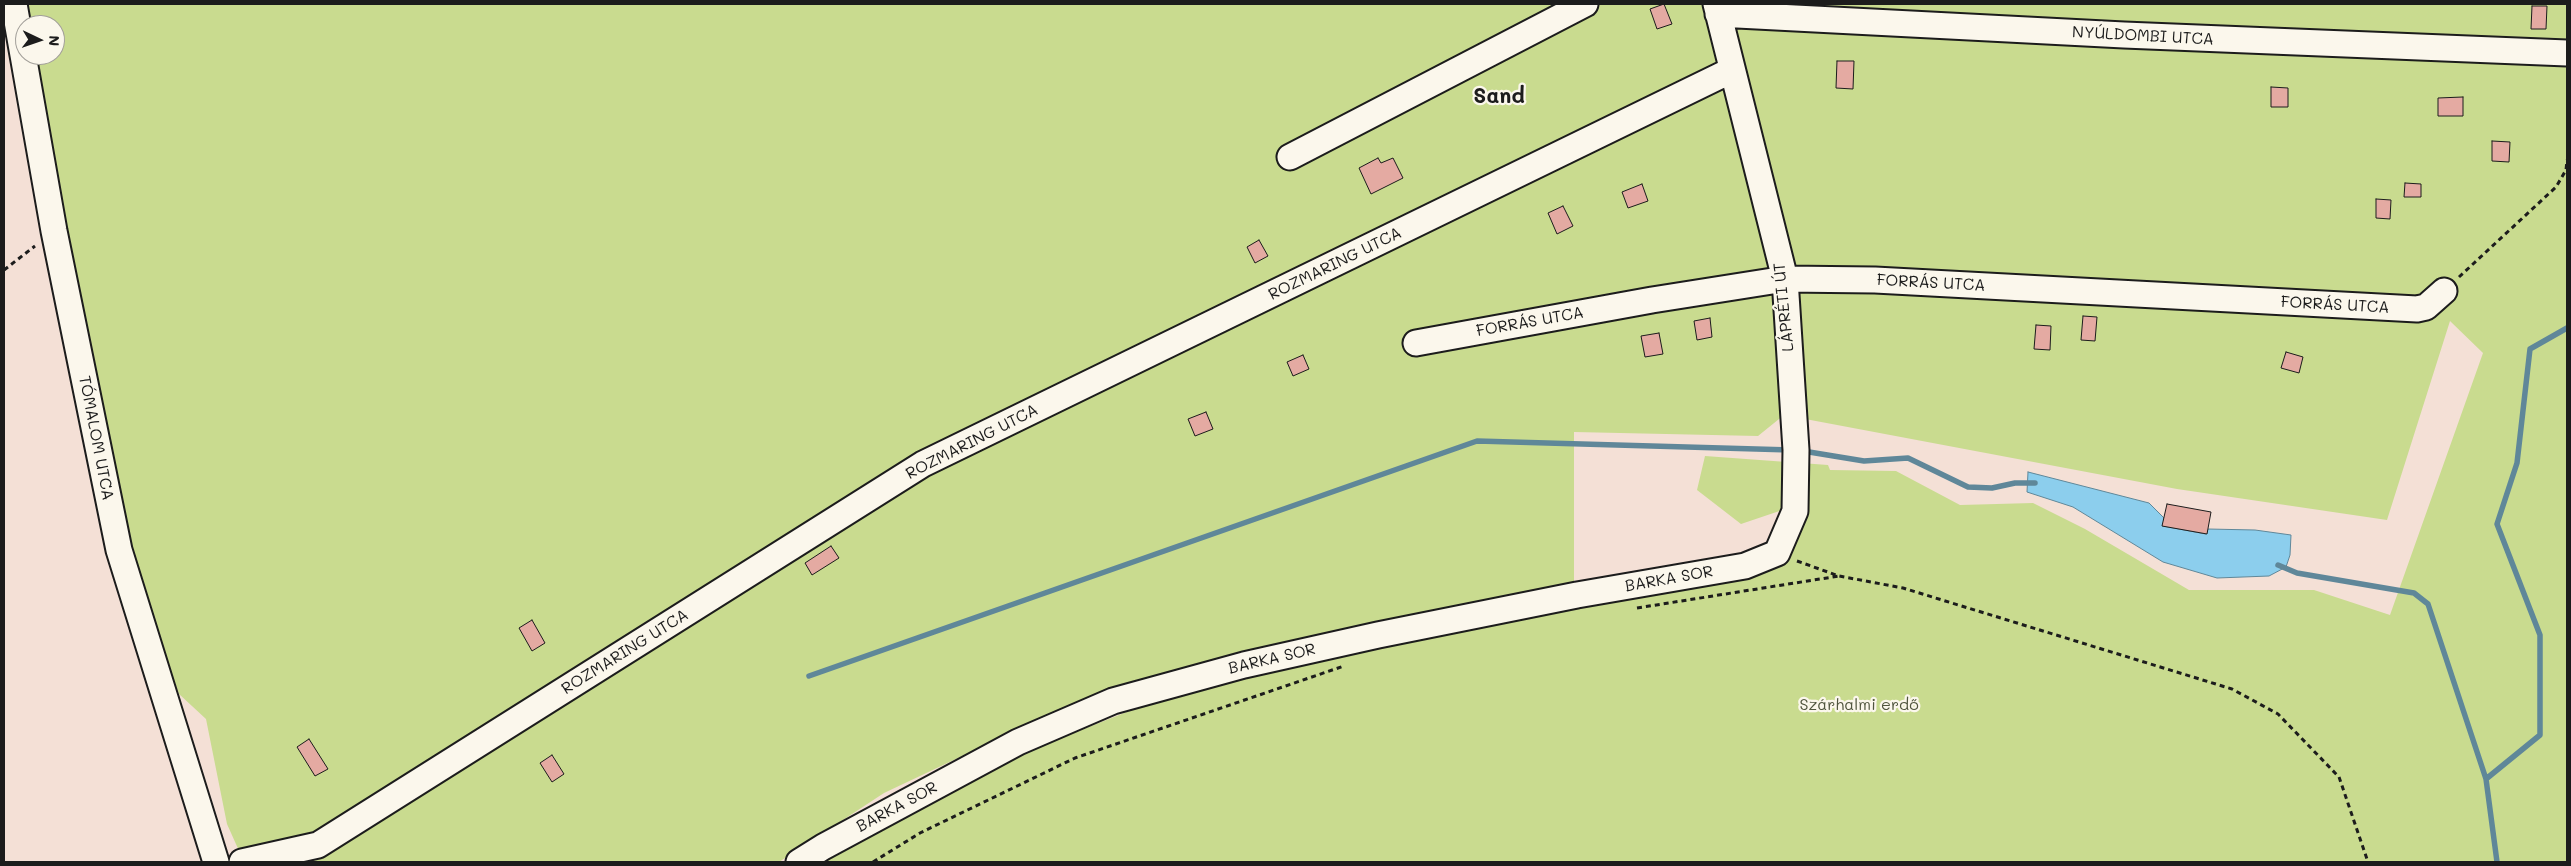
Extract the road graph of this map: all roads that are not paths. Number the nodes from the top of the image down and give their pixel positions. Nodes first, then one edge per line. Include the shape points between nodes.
1 (14, 4) edge
2 (1585, 4) edge
3 (1717, 9) edge
4 (2567, 53) edge
5 (1732, 70) junction
6 (1290, 157) dead end
7 (1785, 279) junction
8 (2444, 291) road end
9 (1416, 343) dead end
10 (1777, 553) joint
11 (216, 862) edge
12 (242, 862) edge
13 (800, 862) edge

1 - 11 street, TÓMALOM UTCA via 54,230 119,550
2 - 6 street
3 - 4 street, NYÚLDOMBI UTCA via 2124,36
3 - 5 street, LÁPRÉTI ÚT
5 - 7 street, LÁPRÉTI ÚT
5 - 12 street, ROZMARING UTCA via 923,464 318,845
7 - 8 street, FORRÁS UTCA via 1875,280 2417,309 2426,307
7 - 9 street, FORRÁS UTCA
7 - 10 street, LÁPRÉTI ÚT via 1796,450 1795,511
10 - 13 street, BARKA SOR via 1744,566 1378,635 1244,665 1113,701 1018,742

